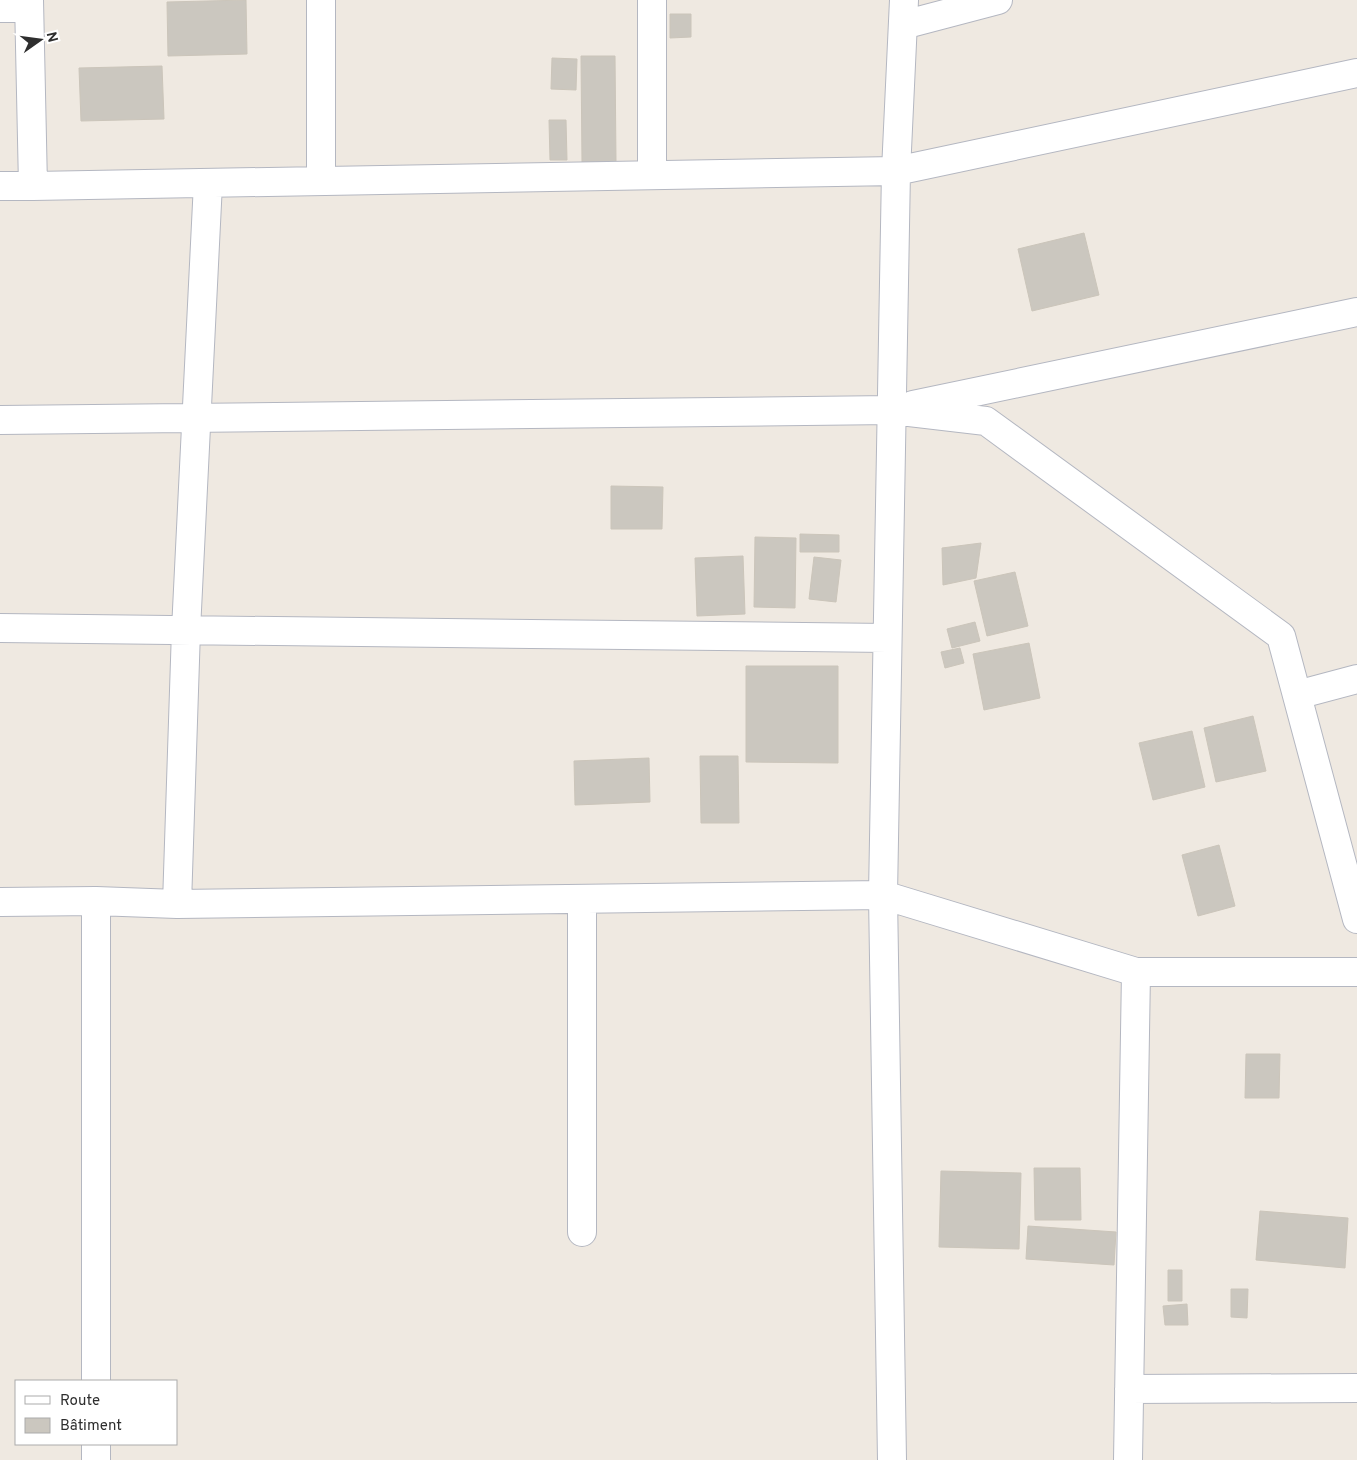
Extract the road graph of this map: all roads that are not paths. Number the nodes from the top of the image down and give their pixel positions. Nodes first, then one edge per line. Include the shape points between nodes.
1 (321, 0) edge
2 (652, 0) edge
3 (998, 0) edge
4 (29, 4) edge
5 (0, 8) edge
6 (903, 13) edge
7 (1357, 73) edge
8 (896, 171) junction
9 (652, 175) junction
10 (321, 181) junction
11 (208, 183) junction
12 (0, 186) edge
13 (33, 186) junction
14 (1357, 312) edge
15 (892, 410) junction
16 (197, 418) junction
17 (0, 420) edge
18 (0, 628) edge
19 (186, 630) junction
20 (887, 638) junction
21 (1357, 679) edge
22 (1297, 695) junction
23 (883, 895) junction
24 (582, 899) junction
25 (96, 901) junction
26 (0, 902) edge
27 (177, 904) junction
28 (1357, 920) edge
29 (1136, 972) junction
30 (1357, 972) edge
31 (582, 1232) dead end
32 (96, 1380) edge
33 (1357, 1388) edge
34 (1129, 1389) junction
35 (96, 1445) edge
36 (96, 1460) edge
37 (892, 1460) edge
38 (1128, 1460) edge

1 - 10 street
2 - 9 street
3 - 6 street
4 - 5 street
4 - 13 street
6 - 8 street
7 - 8 street
8 - 9 street
8 - 15 street
9 - 10 street
10 - 11 street
11 - 13 street
11 - 16 street
12 - 13 street
14 - 15 street
15 - 16 street
15 - 20 street
15 - 22 street via 986,421 1281,636
16 - 17 street
16 - 19 street
18 - 19 street
19 - 20 street
19 - 27 street
20 - 23 street
21 - 22 street
22 - 28 street
23 - 24 street
23 - 29 street
23 - 37 street
24 - 27 street
24 - 31 street
25 - 26 street
25 - 27 street
25 - 32 street
29 - 30 street
29 - 34 street
33 - 34 street
34 - 38 street
35 - 36 street

